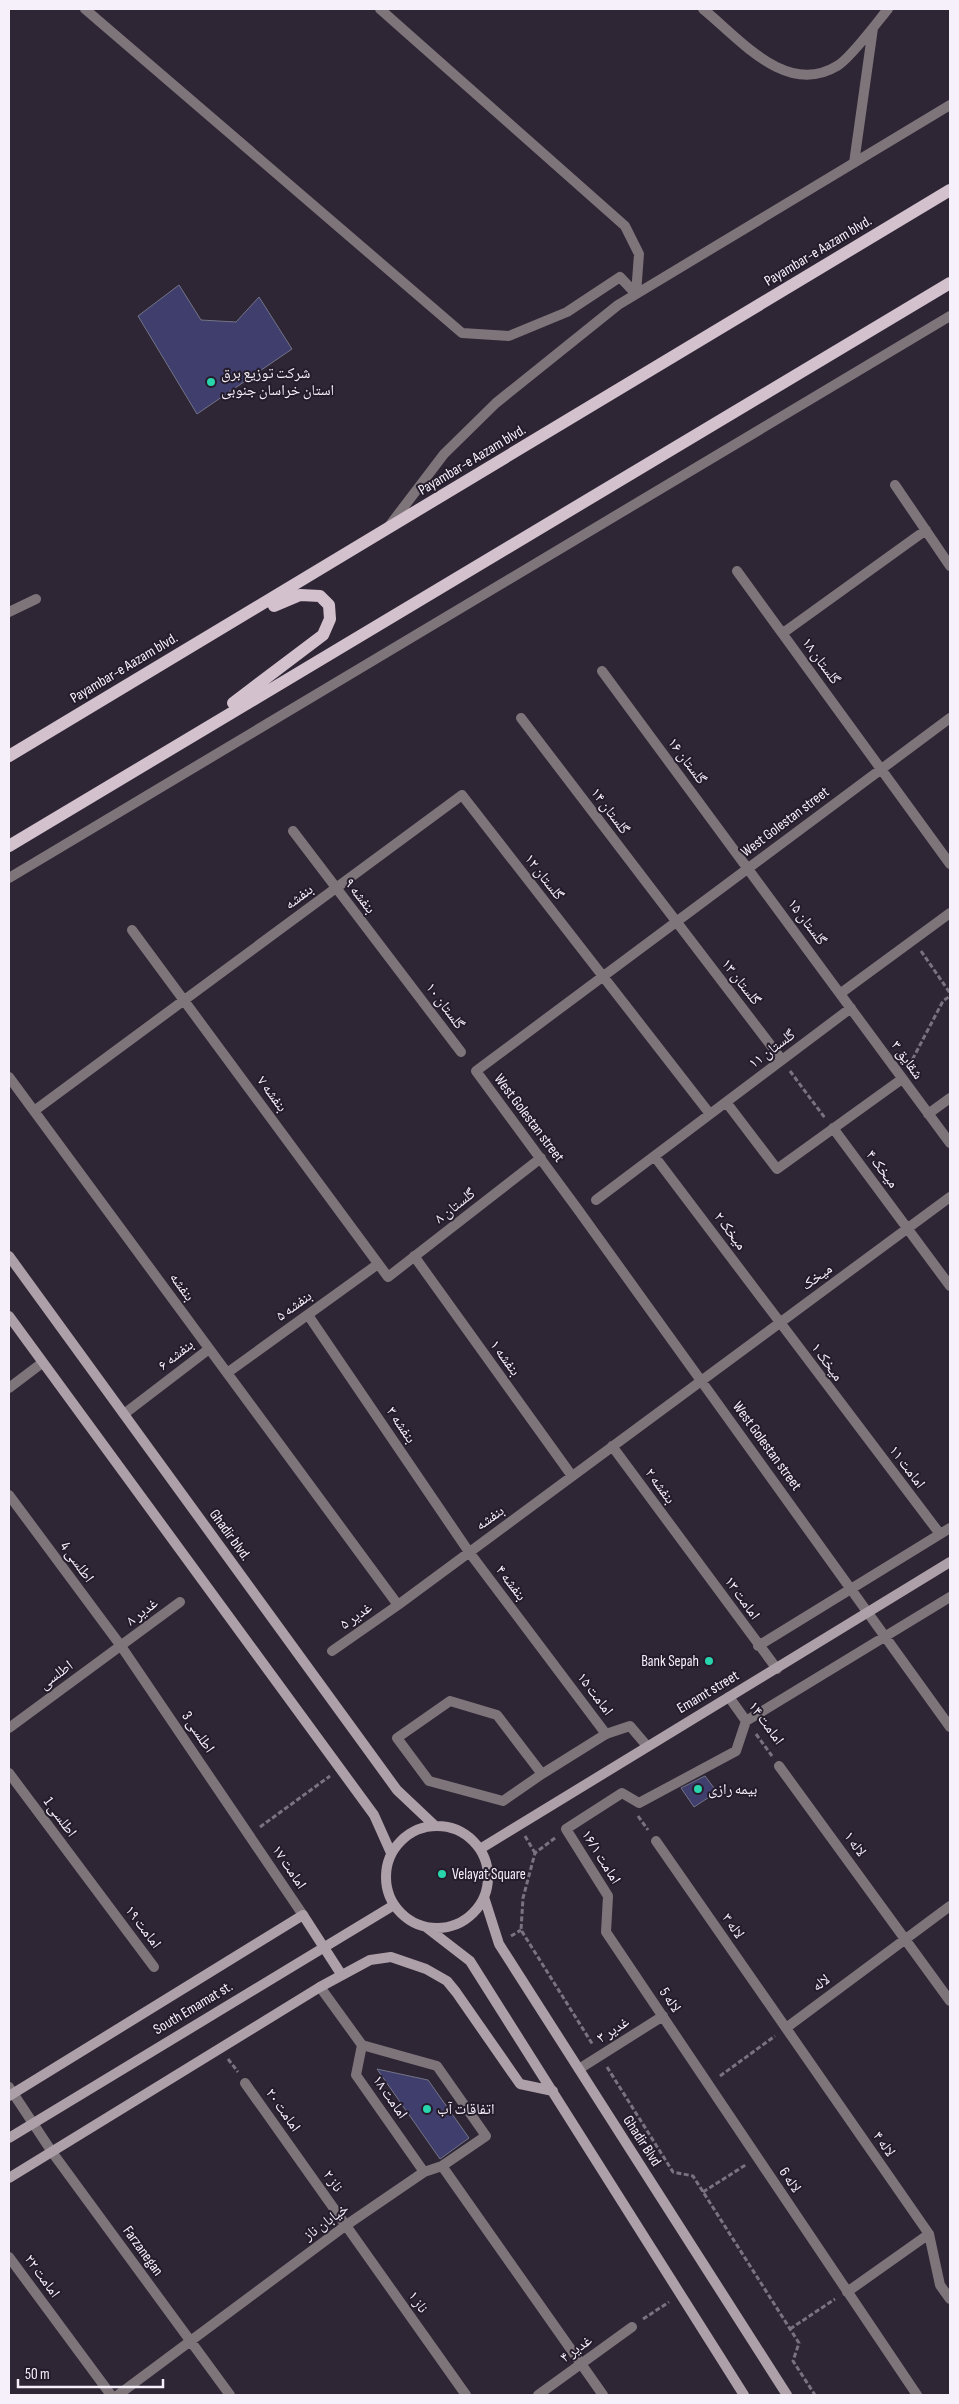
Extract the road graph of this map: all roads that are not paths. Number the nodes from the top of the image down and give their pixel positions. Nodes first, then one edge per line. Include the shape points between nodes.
1 (84, 9) edge
2 (380, 9) edge
3 (703, 9) edge
4 (888, 9) edge
5 (873, 27) junction
6 (950, 105) edge
7 (854, 163) junction
8 (950, 190) edge
9 (950, 283) edge
10 (636, 294) junction
11 (950, 316) edge
12 (895, 485) dead end
13 (926, 530) junction
14 (386, 531) junction
15 (950, 566) edge
16 (737, 571) dead end
17 (36, 599) dead end
18 (9, 612) edge
19 (230, 625) junction
20 (782, 634) junction
21 (602, 671) dead end
22 (521, 718) dead end
23 (950, 718) edge
24 (177, 744) junction
25 (9, 756) edge
26 (881, 770) junction
27 (462, 796) joint
28 (293, 831) dead end
29 (9, 846) edge
30 (950, 864) edge
31 (748, 868) junction
32 (9, 878) edge
33 (336, 888) junction
34 (950, 914) edge
35 (676, 922) junction
36 (132, 930) dead end
37 (603, 977) junction
38 (405, 978) joint
39 (841, 993) junction
40 (184, 1000) junction
41 (851, 1008) junction
42 (461, 1052) dead end
43 (782, 1060) junction
44 (9, 1077) edge
45 (902, 1079) junction
46 (950, 1098) edge
47 (726, 1102) junction
48 (34, 1111) junction
49 (710, 1114) junction
50 (928, 1114) junction
51 (833, 1128) junction
52 (950, 1144) edge
53 (655, 1157) junction
54 (541, 1158) junction
55 (950, 1197) edge
56 (596, 1200) dead end
57 (907, 1229) junction
58 (9, 1256) edge
59 (414, 1256) junction
60 (378, 1264) junction
61 (388, 1277) joint
62 (950, 1286) edge
63 (308, 1315) junction
64 (9, 1316) edge
65 (780, 1323) junction
66 (209, 1349) junction
67 (42, 1363) junction
68 (227, 1373) junction
69 (701, 1381) junction
70 (9, 1388) edge
71 (124, 1414) junction
72 (851, 1418) joint
73 (612, 1446) junction
74 (572, 1476) junction
75 (9, 1495) edge
76 (950, 1528) edge
77 (940, 1534) junction
78 (683, 1543) joint
79 (469, 1552) junction
80 (950, 1562) edge
81 (852, 1590) junction
82 (950, 1597) edge
83 (180, 1602) dead end
84 (398, 1605) junction
85 (868, 1613) junction
86 (529, 1632) joint
87 (885, 1636) junction
88 (121, 1646) junction
89 (758, 1646) junction
90 (332, 1651) dead end
91 (777, 1669) junction
92 (729, 1697) junction
93 (746, 1721) junction
94 (950, 1727) edge
95 (9, 1728) edge
96 (606, 1734) junction
97 (647, 1746) junction
98 (779, 1766) road end
99 (9, 1773) edge
100 (542, 1774) junction
101 (434, 1825) junction
102 (250, 1835) joint
103 (656, 1841) dead end
104 (480, 1848) junction
105 (391, 1853) junction
106 (88, 1879) joint
107 (484, 1897) junction
108 (394, 1904) junction
109 (950, 1906) edge
110 (303, 1915) junction
111 (426, 1927) junction
112 (606, 1932) joint
113 (906, 1939) junction
114 (324, 1947) junction
115 (154, 1967) dead end
116 (341, 1974) junction
117 (320, 1987) junction
118 (950, 2001) edge
119 (663, 2016) junction
120 (786, 2028) junction
121 (362, 2045) junction
122 (579, 2070) junction
123 (245, 2083) road end
124 (709, 2084) joint
125 (553, 2091) junction
126 (10, 2092) edge
127 (32, 2123) junction
128 (9, 2138) edge
129 (52, 2152) junction
130 (296, 2154) joint
131 (442, 2166) junction
132 (424, 2172) junction
133 (9, 2178) edge
134 (346, 2226) junction
135 (928, 2234) junction
136 (9, 2257) edge
137 (950, 2278) edge
138 (940, 2285) junction
139 (846, 2292) junction
140 (950, 2299) edge
141 (632, 2327) road end
142 (191, 2342) junction
143 (581, 2364) junction
144 (111, 2395) edge
145 (118, 2395) edge
146 (230, 2395) edge
147 (466, 2395) edge
148 (538, 2395) edge
149 (603, 2395) edge
150 (744, 2395) edge
151 (787, 2395) edge
152 (917, 2395) edge

1 - 10 street via 462,333 509,336 566,312 620,277
2 - 10 street via 625,226 639,254
3 - 5 street via 769,63 791,74 815,75 838,66
4 - 5 street
5 - 7 street
6 - 7 street
7 - 10 street
8 - 14 main road, Payambar-e Aazam blvd.
9 - 24 main road
10 - 14 street via 618,304 496,403 444,454
11 - 32 street
12 - 13 street
13 - 15 street
13 - 20 street
14 - 19 main road, Payambar-e Aazam blvd.
16 - 20 street, گلستان ۱۸
17 - 18 street
19 - 24 main road via 300,595 320,596 329,605 330,619 323,635
19 - 25 main road, Payambar-e Aazam blvd.
20 - 26 street, گلستان ۱۸
21 - 31 street, گلستان ۱۶
22 - 35 street, گلستان ۱۴
23 - 26 street, West Golestan street
24 - 29 main road
26 - 30 street, گلستان ۱۸
26 - 31 street, West Golestan street
27 - 33 street, بنفشه
27 - 37 street, گلستان ۱۲
28 - 33 street, بنفشه ۹
31 - 35 street, West Golestan street
31 - 39 street, گلستان ۱۵
33 - 38 street, بنفشه ۹
33 - 40 street, بنفشه
34 - 39 street
35 - 37 street, West Golestan street
35 - 43 street, گلستان ۱۳
36 - 40 street, بنفشه ۷
37 - 49 street
37 - 54 street, West Golestan street via 476,1072
38 - 42 street, گلستان ۱۰
39 - 41 street, شقایق ۳
40 - 48 street, بنفشه
40 - 60 street, بنفشه ۷
41 - 43 street, گلستان ۱۱
41 - 45 street, شقایق ۳
43 - 47 street, گلستان ۱۱
44 - 48 street
45 - 50 street, شقایق ۳
45 - 51 street
46 - 50 street
47 - 49 street, گلستان ۱۱
47 - 51 street via 777,1169
48 - 66 street, بنفشه
49 - 53 street, گلستان ۱۱
50 - 52 street, شقایق ۳
51 - 57 street, میخک ۴
53 - 56 street, گلستان ۱۱
53 - 65 street, میخک ۲
54 - 59 street, گلستان ۸
54 - 69 street, West Golestan street
55 - 57 street, میخک
57 - 62 street, میخک ۴
57 - 65 street, میخک
58 - 71 main road, Ghadir blvd.
59 - 61 street, گلستان ۸
59 - 74 street, بنفشه ۱
60 - 61 street, بنفشه ۷
60 - 63 street, بنفشه ۵
63 - 68 street, بنفشه ۵
63 - 79 street, بنفشه ۳
64 - 67 main road
65 - 69 street, میخک
65 - 72 street, میخک ۱
66 - 68 street, بنفشه
66 - 71 street, بنفشه ۶
67 - 70 street
67 - 105 main road via 374,1816
68 - 84 street, بنفشه
69 - 73 street, بنفشه
69 - 81 street, West Golestan street
71 - 101 main road, Ghadir blvd. via 397,1790
72 - 77 street, امامت ۱۱
73 - 74 street, بنفشه
73 - 78 street, بنفشه ۲
74 - 79 street, بنفشه
75 - 88 street, اطلسی 4
76 - 77 street
77 - 81 street
78 - 89 street, امامت ۱۳
79 - 84 street, بنفشه
79 - 86 street, بنفشه ۴
80 - 85 main road, Emamt street
81 - 85 street, West Golestan street
81 - 89 street
82 - 87 street
83 - 88 street, غدیر ۸
84 - 90 street, غدیر ۵
85 - 87 street, West Golestan street
85 - 91 main road, Emamt street
86 - 96 street, امامت ۱۵
87 - 93 street
87 - 94 street, West Golestan street
88 - 95 street, اطلسی
88 - 102 street, اطلسی 3
89 - 91 street, امامت ۱۳
91 - 92 main road, Emamt street
92 - 93 street, امامت ۱۴
92 - 97 main road, Emamt street
93 - 112 street, امامت ۱۶/۱ via 736,1751 639,1803 622,1793 566,1829 608,1896
96 - 97 street, امامت ۱۵ via 630,1726
96 - 100 street
97 - 104 main road, Emamt street
98 - 113 street, لاله ۱
99 - 106 street, اطلسی 1
100 - 100 street via 497,1715 450,1701 398,1738 429,1781 503,1801
101 - 104 main road via 460,1831
101 - 105 main road via 409,1833
102 - 110 street, امامت ۱۷
103 - 120 street, لاله ۳
104 - 107 main road via 488,1874
105 - 108 main road via 386,1879
106 - 115 street, امامت ۱۹
107 - 111 main road via 465,1920 453,1926
107 - 122 main road, Ghadir Blvd via 499,1944
108 - 111 main road via 413,1922
108 - 114 main road, South Emamat st.
109 - 113 street, لاله
110 - 114 main road
110 - 126 main road
111 - 125 main road via 470,1961
112 - 119 street, لاله 5
113 - 118 street, لاله ۱
113 - 120 street, لاله
114 - 116 main road
114 - 127 main road, South Emamat st.
116 - 117 main road
116 - 125 main road via 370,1960 391,1957 426,1969 447,1981 456,1992 520,2084
117 - 121 street
117 - 129 main road
119 - 122 street, غدیر ۳
119 - 124 street, لاله 5
120 - 135 street, لاله ۴
121 - 131 street, خیابان ناز via 437,2066 486,2136
121 - 132 street, امامت ۱۸ via 356,2075
122 - 151 main road, Ghadir Blvd
123 - 130 street, امامت ۲۰
124 - 139 street, لاله 6
125 - 150 main road
126 - 127 street, Farzanegan
127 - 128 main road, South Emamat st.
127 - 129 street, Farzanegan
129 - 133 main road
129 - 142 street, Farzanegan
130 - 134 street, ناز ۲
131 - 132 street, خیابان ناز
131 - 143 street
132 - 134 street, خیابان ناز
134 - 142 street, خیابان ناز
134 - 147 street, ناز ۱
135 - 138 street, لاله ۴
135 - 139 street
136 - 144 street, امامت ۲۲
137 - 138 street
138 - 140 street
139 - 152 street, لاله 6
141 - 143 street, غدیر ۴
142 - 145 street, خیابان ناز
142 - 146 street, Farzanegan
143 - 148 street, غدیر ۴
143 - 149 street

